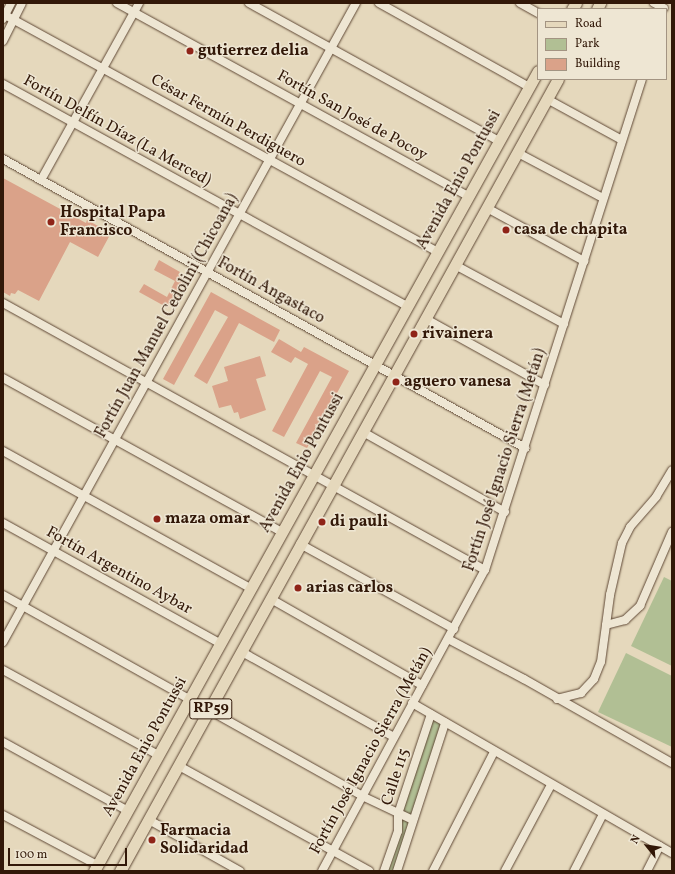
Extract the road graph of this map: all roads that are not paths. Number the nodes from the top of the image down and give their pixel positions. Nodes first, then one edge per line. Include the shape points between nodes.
1 (22, 3) edge
2 (117, 3) edge
3 (139, 3) edge
4 (249, 3) edge
5 (356, 3) edge
6 (379, 3) edge
7 (520, 3) edge
8 (654, 3) edge
9 (8, 4) edge
10 (665, 7) edge
11 (18, 12) junction
12 (134, 12) junction
13 (537, 12) edge
14 (4, 17) edge
15 (14, 20) junction
16 (3, 41) edge
17 (331, 48) junction
18 (102, 68) junction
19 (537, 73) edge
20 (557, 80) edge
21 (642, 80) edge
22 (3, 84) edge
23 (529, 86) junction
24 (547, 99) junction
25 (300, 104) junction
26 (73, 122) junction
27 (622, 140) junction
28 (499, 141) junction
29 (518, 152) junction
30 (3, 159) edge
31 (270, 160) junction
32 (41, 180) junction
33 (468, 196) junction
34 (603, 198) junction
35 (487, 208) junction
36 (240, 214) junction
37 (437, 252) junction
38 (584, 261) junction
39 (455, 265) junction
40 (207, 272) junction
41 (3, 303) edge
42 (407, 306) junction
43 (426, 319) junction
44 (564, 324) junction
45 (375, 365) junction
46 (394, 376) junction
47 (3, 378) edge
48 (148, 384) junction
49 (545, 385) junction
50 (363, 432) junction
51 (115, 440) junction
52 (525, 448) junction
53 (3, 451) edge
54 (672, 470) edge
55 (313, 475) junction
56 (333, 486) junction
57 (84, 496) junction
58 (505, 512) junction
59 (3, 523) edge
60 (282, 532) junction
61 (672, 532) edge
62 (300, 544) junction
63 (53, 551) junction
64 (485, 570) junction
65 (250, 588) junction
66 (3, 595) edge
67 (271, 599) junction
68 (23, 606) junction
69 (606, 624) junction
70 (454, 629) junction
71 (448, 639) junction
72 (3, 642) edge
73 (221, 644) junction
74 (242, 652) junction
75 (3, 670) edge
76 (422, 685) junction
77 (190, 699) junction
78 (557, 699) junction
79 (412, 703) junction
80 (210, 710) junction
81 (431, 714) junction
82 (445, 722) junction
83 (394, 737) junction
84 (3, 742) edge
85 (494, 752) junction
86 (158, 755) junction
87 (672, 763) edge
88 (179, 766) junction
89 (551, 785) junction
90 (362, 796) junction
91 (128, 811) junction
92 (3, 814) edge
93 (398, 814) junction
94 (603, 814) junction
95 (149, 820) junction
96 (413, 820) junction
97 (660, 846) junction
98 (332, 851) junction
99 (672, 853) edge
100 (96, 868) edge
101 (120, 871) edge
102 (240, 871) edge
103 (322, 871) edge
104 (369, 871) edge
105 (384, 871) edge
106 (397, 871) edge
107 (433, 871) edge
108 (505, 871) edge
109 (574, 871) edge
110 (647, 871) edge

1 - 11 street
2 - 12 street, Fortín San José de Pocoy
3 - 12 street
4 - 17 street
5 - 17 street, Fortín Juan Manuel Cedolini (Chicoana)
6 - 23 street
7 - 13 street
8 - 10 street
9 - 11 street
9 - 14 street
11 - 15 street
12 - 18 street
12 - 25 street, Fortín San José de Pocoy
14 - 15 street, César Fermín Perdiguero
15 - 16 street
15 - 18 street, César Fermín Perdiguero
17 - 25 street, Fortín Juan Manuel Cedolini (Chicoana)
17 - 28 street
18 - 26 street
18 - 31 street, César Fermín Perdiguero
19 - 23 main road, Avenida Enio Pontussi / RP59
20 - 24 main road, RP59
21 - 27 street, Fortín José Ignacio Sierra (Metán)
22 - 26 street, Fortín Delfín Díaz (La Merced)
23 - 28 main road, Avenida Enio Pontussi / RP59
24 - 27 street
24 - 29 main road, RP59
25 - 31 street, Fortín Juan Manuel Cedolini (Chicoana)
25 - 33 street, Fortín San José de Pocoy
26 - 32 street
26 - 36 street, Fortín Delfín Díaz (La Merced)
27 - 34 street, Fortín José Ignacio Sierra (Metán)
28 - 33 main road, Avenida Enio Pontussi / RP59
29 - 34 street
29 - 35 main road, RP59
30 - 32 street, Fortín Angastaco
31 - 36 street, Fortín Juan Manuel Cedolini (Chicoana)
31 - 37 street, César Fermín Perdiguero
32 - 40 street, Fortín Angastaco
33 - 37 main road, Avenida Enio Pontussi / RP59
34 - 38 street, Fortín José Ignacio Sierra (Metán)
35 - 38 street
35 - 39 main road, RP59
36 - 40 street, Fortín Juan Manuel Cedolini (Chicoana)
36 - 42 street, Fortín Delfín Díaz (La Merced)
37 - 42 main road, Avenida Enio Pontussi / RP59
38 - 44 street, Fortín José Ignacio Sierra (Metán)
39 - 43 main road, RP59
39 - 44 street
40 - 45 street, Fortín Angastaco
40 - 48 street, Fortín Juan Manuel Cedolini (Chicoana)
41 - 48 street
42 - 45 main road, Avenida Enio Pontussi / RP59
43 - 46 main road, RP59
43 - 49 street
44 - 49 street, Fortín José Ignacio Sierra (Metán)
45 - 46 street, Fortín Angastaco
45 - 55 main road, Avenida Enio Pontussi / RP59
46 - 50 main road, RP59
46 - 52 street, Fortín Angastaco
47 - 51 street
48 - 51 street, Fortín Juan Manuel Cedolini (Chicoana)
48 - 55 street
49 - 52 street, Fortín José Ignacio Sierra (Metán)
50 - 56 main road, RP59
50 - 58 street
51 - 57 street, Fortín Juan Manuel Cedolini (Chicoana)
51 - 60 street
52 - 58 street, Fortín José Ignacio Sierra (Metán)
53 - 57 street
54 - 69 street via 656,497 630,527 622,543
55 - 56 street
55 - 60 main road, Avenida Enio Pontussi / RP59
56 - 62 main road, RP59
56 - 64 street
57 - 63 street, Fortín Juan Manuel Cedolini (Chicoana)
57 - 65 street
58 - 64 street, Fortín José Ignacio Sierra (Metán)
59 - 63 street, Fortín Argentino Aybar
60 - 65 main road, Avenida Enio Pontussi / RP59
61 - 69 street via 640,606 625,620
62 - 67 main road, RP59
62 - 70 street
63 - 68 street, Fortín Juan Manuel Cedolini (Chicoana)
63 - 73 street, Fortín Argentino Aybar
64 - 70 street, Fortín José Ignacio Sierra (Metán)
65 - 73 main road, Avenida Enio Pontussi / RP59
66 - 68 street
67 - 74 main road, RP59
67 - 76 street
68 - 72 street, Fortín Juan Manuel Cedolini (Chicoana)
68 - 77 street
69 - 78 street via 601,662 594,679 581,693
70 - 71 street, Fortín José Ignacio Sierra (Metán)
71 - 76 street, Fortín José Ignacio Sierra (Metán)
71 - 78 street
73 - 77 main road, Avenida Enio Pontussi / RP59
74 - 80 main road, RP59
74 - 83 street
75 - 86 street
76 - 79 street, Fortín José Ignacio Sierra (Metán)
77 - 80 street
77 - 86 main road, Avenida Enio Pontussi / RP59
78 - 87 street
79 - 81 street
79 - 83 street, Fortín José Ignacio Sierra (Metán)
80 - 88 main road, RP59
80 - 90 street
81 - 82 street
81 - 93 street, Calle 115
82 - 85 street
82 - 96 street
83 - 90 street, Fortín José Ignacio Sierra (Metán)
84 - 91 street
85 - 89 street
85 - 107 street
86 - 91 main road, Avenida Enio Pontussi / RP59
88 - 95 main road, RP59
88 - 98 street
89 - 94 street
89 - 108 street
90 - 93 street
90 - 98 street, Fortín José Ignacio Sierra (Metán)
91 - 100 main road, Avenida Enio Pontussi / RP59
92 - 100 street
93 - 96 street
93 - 105 street, Calle 115 via 398,831
94 - 97 street
94 - 109 street
95 - 101 main road, RP59
95 - 102 street
96 - 106 street
97 - 99 street
97 - 110 street
98 - 103 street, Fortín José Ignacio Sierra (Metán)
98 - 104 street

